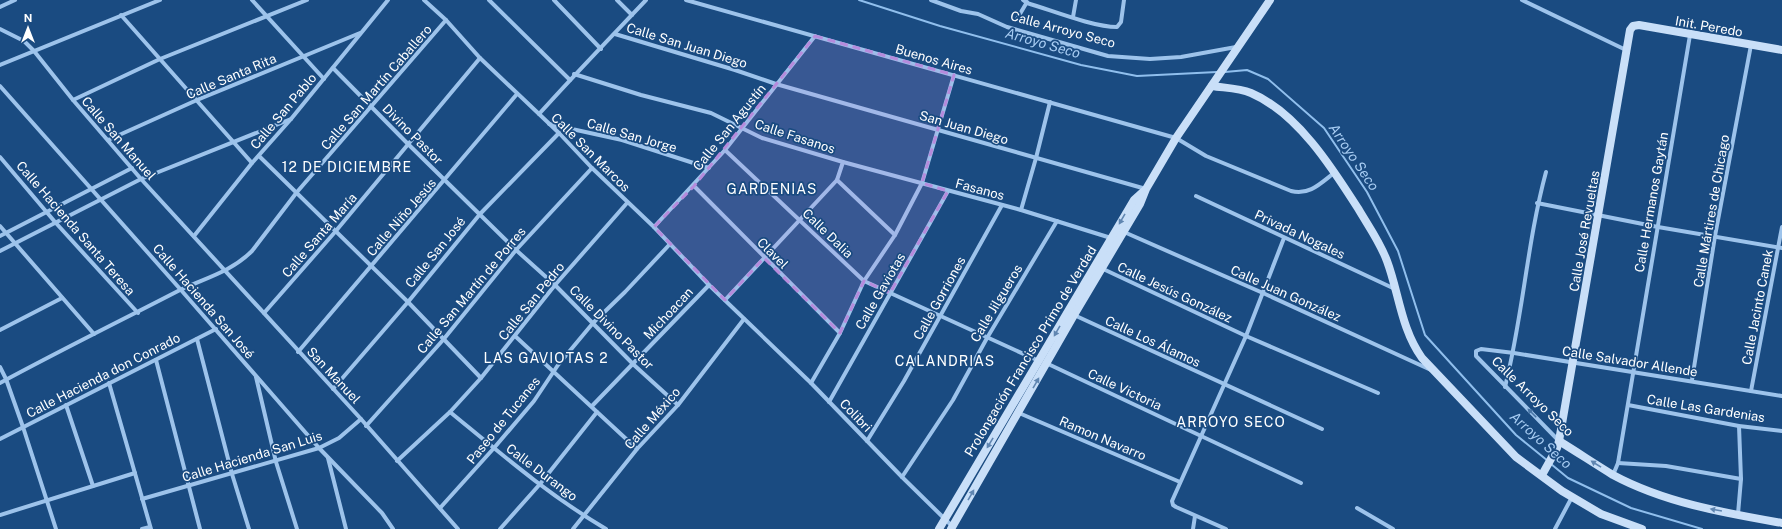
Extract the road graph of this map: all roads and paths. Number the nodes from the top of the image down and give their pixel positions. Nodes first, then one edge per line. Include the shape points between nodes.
1 (15, 0) edge
2 (160, 0) edge
3 (252, 0) edge
4 (307, 0) edge
5 (388, 0) edge
6 (424, 0) edge
7 (489, 0) edge
8 (554, 0) edge
9 (617, 0) edge
10 (646, 0) edge
11 (686, 0) edge
12 (931, 0) edge
13 (1076, 0) edge
14 (1124, 0) edge
15 (1270, 0) edge
16 (1522, 0) edge
17 (936, 1) edge
18 (1025, 1) edge
19 (0, 7) edge
20 (121, 15) junction
21 (632, 15) junction
22 (267, 17) junction
23 (1073, 17) junction
24 (1017, 19) dead end
25 (446, 20) junction
26 (1633, 26) joint
27 (0, 29) edge
28 (362, 32) junction
29 (615, 34) junction
30 (1690, 35) junction
31 (815, 36) junction
32 (1751, 45) junction
33 (1240, 46) junction
34 (601, 49) junction
35 (1782, 50) edge
36 (34, 51) junction
37 (1627, 51) junction
38 (304, 57) junction
39 (160, 58) junction
40 (480, 58) junction
41 (0, 65) edge
42 (333, 68) junction
43 (574, 74) junction
44 (954, 75) junction
45 (324, 79) junction
46 (570, 80) junction
47 (776, 84) junction
48 (1214, 84) junction
49 (0, 86) edge
50 (517, 94) junction
51 (73, 100) junction
52 (197, 100) junction
53 (1050, 102) junction
54 (372, 107) junction
55 (538, 114) junction
56 (291, 119) junction
57 (549, 124) junction
58 (742, 129) junction
59 (937, 130) junction
60 (559, 133) junction
61 (1176, 138) junction
62 (108, 140) junction
63 (234, 141) junction
64 (408, 144) junction
65 (725, 150) junction
66 (259, 156) junction
67 (0, 157) edge
68 (1036, 158) junction
69 (843, 162) junction
70 (252, 163) junction
71 (132, 168) junction
72 (592, 168) junction
73 (709, 168) junction
74 (1546, 172) dead end
75 (1334, 173) junction
76 (141, 179) junction
77 (446, 180) junction
78 (837, 180) junction
79 (922, 183) junction
80 (694, 186) junction
81 (91, 189) junction
82 (1146, 189) junction
83 (948, 191) junction
84 (297, 192) junction
85 (1196, 196) dead end
86 (101, 199) junction
87 (627, 203) junction
88 (1538, 203) junction
89 (1002, 205) junction
90 (1021, 210) junction
91 (46, 211) junction
92 (480, 214) junction
93 (1598, 215) junction
94 (801, 220) junction
95 (1057, 221) junction
96 (55, 222) junction
97 (0, 226) edge
98 (654, 227) junction
99 (1658, 227) junction
100 (1782, 227) edge
101 (335, 232) junction
102 (1124, 232) junction
103 (6, 233) junction
104 (894, 234) junction
105 (0, 236) edge
106 (194, 236) junction
107 (1715, 236) junction
108 (1284, 238) junction
109 (1111, 239) junction
110 (15, 243) junction
111 (670, 244) junction
112 (1780, 248) edge
113 (516, 250) junction
114 (0, 251) edge
115 (764, 258) junction
116 (371, 267) junction
117 (1099, 267) junction
118 (224, 271) junction
119 (864, 282) junction
120 (555, 285) junction
121 (709, 285) junction
122 (1395, 289) junction
123 (181, 290) junction
124 (890, 293) junction
125 (1263, 293) junction
126 (62, 298) junction
127 (725, 300) junction
128 (408, 302) junction
129 (138, 313) junction
130 (264, 313) junction
131 (940, 315) junction
132 (1074, 315) junction
133 (744, 319) junction
134 (593, 323) junction
135 (216, 329) junction
136 (0, 330) edge
137 (840, 333) junction
138 (94, 334) junction
139 (515, 336) junction
140 (1246, 336) junction
141 (987, 338) junction
142 (197, 339) junction
143 (443, 340) junction
144 (1476, 351) joint
145 (298, 352) junction
146 (1514, 353) junction
147 (156, 360) junction
148 (1043, 362) junction
149 (1573, 363) junction
150 (634, 365) junction
151 (0, 367) edge
152 (553, 373) junction
153 (1633, 373) junction
154 (1439, 374) junction
155 (256, 376) junction
156 (480, 378) junction
157 (6, 379) junction
158 (1692, 380) junction
159 (0, 383) edge
160 (109, 383) junction
161 (810, 383) junction
162 (1224, 385) junction
163 (1505, 387) junction
164 (333, 389) junction
165 (1751, 391) junction
166 (1378, 393) dead end
167 (1782, 396) edge
168 (829, 402) junction
169 (66, 405) junction
170 (678, 405) junction
171 (1628, 405) junction
172 (592, 406) junction
173 (450, 412) junction
174 (597, 412) junction
175 (1019, 413) junction
176 (361, 419) junction
177 (366, 426) junction
178 (1739, 426) junction
179 (24, 427) junction
180 (1322, 429) dead end
181 (1782, 430) edge
182 (1201, 435) junction
183 (0, 439) edge
184 (867, 441) junction
185 (1558, 445) junction
186 (319, 448) junction
187 (494, 448) junction
188 (637, 449) junction
189 (328, 457) junction
190 (397, 461) junction
191 (276, 462) junction
192 (1618, 464) junction
193 (135, 473) junction
194 (1544, 473) junction
195 (232, 474) junction
196 (1613, 475) junction
197 (902, 477) junction
198 (1741, 479) junction
199 (1180, 482) junction
200 (1301, 483) dead end
201 (540, 484) junction
202 (93, 486) junction
203 (188, 486) junction
204 (1572, 497) junction
205 (142, 499) junction
206 (48, 501) junction
207 (440, 508) junction
208 (1357, 508) dead end
209 (1738, 514) junction
210 (0, 515) edge
211 (583, 516) junction
212 (1195, 516) junction
213 (945, 519) junction
214 (1782, 523) edge
215 (952, 527) edge
216 (150, 528) edge
217 (1633, 528) edge
218 (56, 529) edge
219 (142, 529) edge
220 (200, 529) edge
221 (249, 529) edge
222 (297, 529) edge
223 (346, 529) edge
224 (393, 529) edge
225 (458, 529) edge
226 (500, 529) edge
227 (573, 529) edge
228 (606, 529) edge
229 (939, 529) edge
230 (1193, 529) edge
231 (1226, 529) edge
232 (1393, 529) edge
233 (1555, 529) edge
234 (1642, 529) edge

1 - 19 street
2 - 20 street
3 - 22 street
4 - 22 street
5 - 28 street, Calle San Pablo
6 - 25 street, Calle San Marcos
7 - 46 street
8 - 34 street
9 - 21 street
10 - 21 street
11 - 31 street, Buenos Aires
12 - 17 street, Calle Arroyo Seco
13 - 23 street
14 - 23 street via 1117,27
15 - 33 street
16 - 37 street
17 - 33 street, Calle Arroyo Seco via 961,12 978,14 1007,27 1108,56 1150,59 1181,57
18 - 23 street
18 - 24 street
20 - 36 street
20 - 39 street
21 - 29 street
22 - 38 street
22 - 39 street
25 - 40 street, Calle San Marcos
25 - 54 street, Calle San Martín Caballero
26 - 30 street, Init. Peredo
26 - 37 street, Calle José Revueltas
27 - 36 street, Calle San Manuel via 24,41
28 - 38 street, Calle Santa Rita
28 - 42 street, Calle San Pablo
29 - 34 street
29 - 47 street, Calle San Juan Diego
30 - 32 street, Init. Peredo
30 - 99 street, Calle Hermanos Gaytán
31 - 44 street, Buenos Aires
31 - 47 street, Calle San Agustín
32 - 35 street, Init. Peredo
32 - 107 street, Calle Mártires de Chicago
33 - 48 street, Prolongación Francisco Primo de Verdad
34 - 43 street
36 - 41 street
36 - 51 street, Calle San Manuel
37 - 93 street, Calle José Revueltas
38 - 45 street
38 - 52 street, Calle Santa Rita
39 - 51 street
39 - 52 street
40 - 50 street, Calle San Marcos
40 - 64 street, Calle Santa María
42 - 45 street, Calle San Pablo
42 - 54 street, Divino Pastor
43 - 46 street
43 - 58 street, Calle Fasanos via 711,113
44 - 53 street, Buenos Aires
44 - 59 street
45 - 56 street, Calle San Pablo
46 - 55 street
47 - 58 street, Calle San Agustín
47 - 59 street, San Juan Diego
48 - 61 street, Prolongación Francisco Primo de Verdad
48 - 75 street via 1251,93 1273,106 1308,138
49 - 81 street, Calle Hacienda San José
50 - 55 street, Calle San Marcos
50 - 77 street, Calle Niño Jesús
51 - 62 street, Calle San Manuel
52 - 62 street, Calle Santa Rita
52 - 63 street
53 - 61 street, Buenos Aires
53 - 68 street
54 - 64 street, Divino Pastor
54 - 84 street, Calle San Martín Caballero
55 - 57 street, Calle San Marcos
56 - 63 street
56 - 66 street, Calle San Pablo
57 - 60 street, Calle San Marcos
57 - 73 street, Calle San Jorge via 622,140
58 - 65 street, Calle San Agustín
58 - 69 street, Calle Fasanos via 762,138
59 - 68 street, San Juan Diego
59 - 79 street
60 - 72 street, Calle San Marcos
60 - 92 street, Calle San José
61 - 75 street, Buenos Aires via 1206,156 1298,193 1316,186
61 - 82 street, Prolongación Francisco Primo de Verdad
62 - 71 street, Calle San Manuel
63 - 70 street
63 - 76 street
64 - 77 street, Divino Pastor
64 - 101 street, Calle Santa María
65 - 73 street, Calle San Agustín
65 - 94 street, Calle Dalia
66 - 70 street, Calle San Pablo
66 - 84 street
67 - 91 street, Calle Hacienda Santa Teresa
68 - 82 street, San Juan Diego
68 - 90 street
69 - 78 street
69 - 79 street, Fasanos
70 - 106 street, Calle San Pablo
71 - 76 street, Calle San Manuel
71 - 81 street
72 - 87 street, Calle San Marcos
72 - 113 street, Calle San Martín de Porres
73 - 80 street, Calle San Agustín
74 - 88 street
75 - 122 street via 1382,249
76 - 86 street
76 - 106 street, Calle San Manuel
77 - 92 street, Calle Divino Pastor
77 - 116 street, Calle Niño Jesús
78 - 94 street
78 - 104 street
79 - 83 street, Fasanos
79 - 104 street
80 - 98 street, Calle San Agustín
80 - 115 street, Clavel
81 - 86 street, Calle Hacienda San José
81 - 91 street
82 - 102 street, Prolongación Francisco Primo de Verdad
82 -> 109 street, Prolongación Francisco Primo de Verdad via 1134,200
83 - 89 street, Fasanos
83 - 124 street, Calle Gaviotas
84 - 101 street
84 - 118 street, Calle San Martín Caballero via 252,251 235,266
85 - 108 street, Privada Nogales
86 - 96 street
86 - 123 street, Calle Hacienda San José
87 - 98 street, Calle San Marcos
87 - 120 street, Calle San Pedro
88 - 93 street
88 - 146 street
89 - 90 street, Fasanos
89 - 131 street, Calle Gorriones
90 - 95 street, Fasanos
91 - 96 street, Calle Hacienda Santa Teresa
91 - 103 street
92 - 113 street, Calle Divino Pastor
92 - 128 street, Calle San José
93 - 99 street
93 - 149 street, Calle José Revueltas
94 - 115 street
94 - 119 street, Calle Dalia
95 - 109 street, Fasanos
95 - 141 street, Calle Jilgueros
96 - 110 street
96 - 129 street, Calle Hacienda Santa Teresa
97 - 103 street
98 - 111 street, Calle San Marcos
99 - 107 street
99 - 153 street, Calle Hermanos Gaytán
100 - 112 street, Calle Jacinto Canek
101 - 116 street
101 - 130 street, Calle Santa María
102 - 117 street, Prolongación Francisco Primo de Verdad
102 - 125 street, Calle Juan González
103 - 105 street
103 - 110 street
104 - 119 street
106 - 118 street, San Manuel
107 - 112 street
107 - 158 street, Calle Mártires de Chicago
108 - 122 street, Privada Nogales
108 - 125 street
109 - 117 street, Prolongación Francisco Primo de Verdad
110 - 114 street
110 - 126 street
111 - 121 street, Calle San Marcos
111 - 134 street, Paseo de Tucanes
112 - 165 street, Calle Jacinto Canek
113 - 120 street, Calle Divino Pastor
113 - 143 street, Calle San Martín de Porres
115 - 127 street
115 - 137 street, Clavel
116 - 128 street
116 - 145 street, Calle Niño Jesús
117 - 132 street, Prolongación Francisco Primo de Verdad
117 - 140 street, Calle Jesús González
117 -> 148 street, Prolongación Francisco Primo de Verdad
118 - 123 street, Calle San Martín Caballero
118 - 130 street, San Manuel
119 - 124 street, Calle Victoria
119 - 137 street
120 - 134 street, Calle Divino Pastor
120 - 139 street, Calle San Pedro
121 - 127 street, Calle San Marcos
121 - 150 street, Michoacan
122 - 154 street via 1415,348
123 - 129 street, Calle San Martín Caballero
123 - 135 street, Calle Hacienda San José
124 - 131 street, Calle Victoria
124 - 168 street, Calle Gaviotas
125 - 140 street
125 - 154 street, Calle Juan González
126 - 136 street
126 - 138 street
127 - 133 street, Calle San Marcos
128 - 143 street
128 - 164 street, Calle San José
129 - 138 street, Calle San Martín Caballero
130 - 145 street, San Manuel
131 - 141 street, Calle Victoria
131 - 184 street, Calle Gorriones
132 - 148 street, Prolongación Francisco Primo de Verdad
132 - 162 street, Calle Los Álamos
133 - 161 street, Colibri
133 - 170 street, Calle México
134 - 150 street, Calle Divino Pastor
134 - 152 street, Paseo de Tucanes
135 - 142 street, Calle Hacienda don Conrado
135 - 155 street, Calle Hacienda San José
137 - 161 street
138 - 157 street, Calle San Martín Caballero
139 - 152 street
139 - 156 street, Calle San Pedro
140 - 162 street
140 - 166 street, Calle Jesús González
141 - 148 street, Calle Victoria
141 - 197 street, Calle Jilgueros via 953,400
142 - 147 street, Calle Hacienda don Conrado
142 - 195 street
143 - 156 street
143 - 177 street, Calle San Martín de Porres
144 - 146 street, Calle Salvador Allende via 1481,349
144 - 163 street, Calle Arroyo Seco via 1476,356
145 - 164 street, San Manuel
146 - 149 street, Calle Salvador Allende
146 - 163 street
147 - 160 street, Calle Hacienda don Conrado
147 - 203 street
175 -> 148 street, Prolongación Francisco Primo de Verdad
148 - 182 street, Calle Victoria
148 -> 213 street, Prolongación Francisco Primo de Verdad
149 - 153 street, Calle Salvador Allende
149 - 185 street, Calle José Revueltas
150 - 170 street, Calle Divino Pastor
150 - 172 street, Michoacan
151 - 157 street
152 - 172 street
152 - 187 street, Paseo de Tucanes via 534,401
153 - 158 street, Calle Salvador Allende
153 - 171 street, Calle Hermanos Gaytán
154 - 194 street via 1516,457
155 - 186 street, Calle Hacienda San José
155 - 191 street
156 - 173 street, Calle San Pedro
157 - 159 street, Calle San Martín Caballero
157 - 179 street
158 - 165 street, Calle Salvador Allende
160 - 169 street, Calle Hacienda don Conrado
160 - 193 street
161 - 168 street, Colibri
162 - 180 street, Calle Los Álamos
162 - 182 street
185 -> 163 street, Calle Arroyo Seco
164 - 176 street, San Manuel
165 - 167 street, Calle Salvador Allende
168 - 184 street, Colibri
169 - 179 street, Calle Hacienda don Conrado
169 - 202 street
170 - 188 street, Calle México
171 - 178 street, Calle Las Gardenias
171 - 192 street, Calle Hermanos Gaytán
172 - 174 street
173 - 187 street, Calle Durango
173 - 190 street, Calle San Pedro
174 - 188 street
174 - 201 street
175 - 199 street, Ramon Navarro
215 -> 175 street, Prolongación Francisco Primo de Verdad
176 - 177 street, San Manuel
176 - 186 street, Calle Hacienda San Luis via 339,438
177 - 190 street, San Manuel
178 - 181 street, Calle Las Gardenias
178 - 198 street
179 - 183 street, Calle Hacienda don Conrado
179 - 206 street
182 - 199 street
182 - 200 street, Calle Victoria
184 - 197 street, Colibri
185 - 194 street, Calle José Revueltas
196 -> 185 street, Calle Arroyo Seco
186 - 189 street, Calle Hacienda San José
186 - 191 street, Calle Hacienda San Luis
187 - 201 street, Calle Durango
187 - 207 street, Paseo de Tucanes
188 - 211 street, Calle México
189 - 223 street
189 - 224 street, Calle Hacienda San José via 382,513
190 - 207 street, San Manuel
191 - 195 street, Calle Hacienda San Luis
191 - 222 street
192 - 196 street, Calle Hermanos Gaytán
192 - 198 street via 1666,466
193 - 202 street
193 - 205 street
194 - 204 street
195 - 203 street, Calle Hacienda San Luis
195 - 221 street
209 -> 196 street, Calle Arroyo Seco via 1693,506
197 - 213 street, Colibri
198 - 209 street
199 - 212 street via 1172,501 1173,505
201 - 211 street, Calle Durango
201 - 226 street
202 - 206 street
203 - 205 street, Calle Hacienda San Luis
203 - 220 street
204 - 217 street via 1600,514
204 - 233 street
205 - 216 street
206 - 210 street
206 - 218 street
207 - 225 street, San Manuel
208 - 232 street
209 - 214 street, Calle Arroyo Seco
211 - 227 street, Calle México
211 - 228 street, Calle Durango
212 - 230 street
212 - 231 street
213 - 215 street, Colibri
213 - 229 street, Prolongación Francisco Primo de Verdad
216 - 219 street
217 - 234 street

